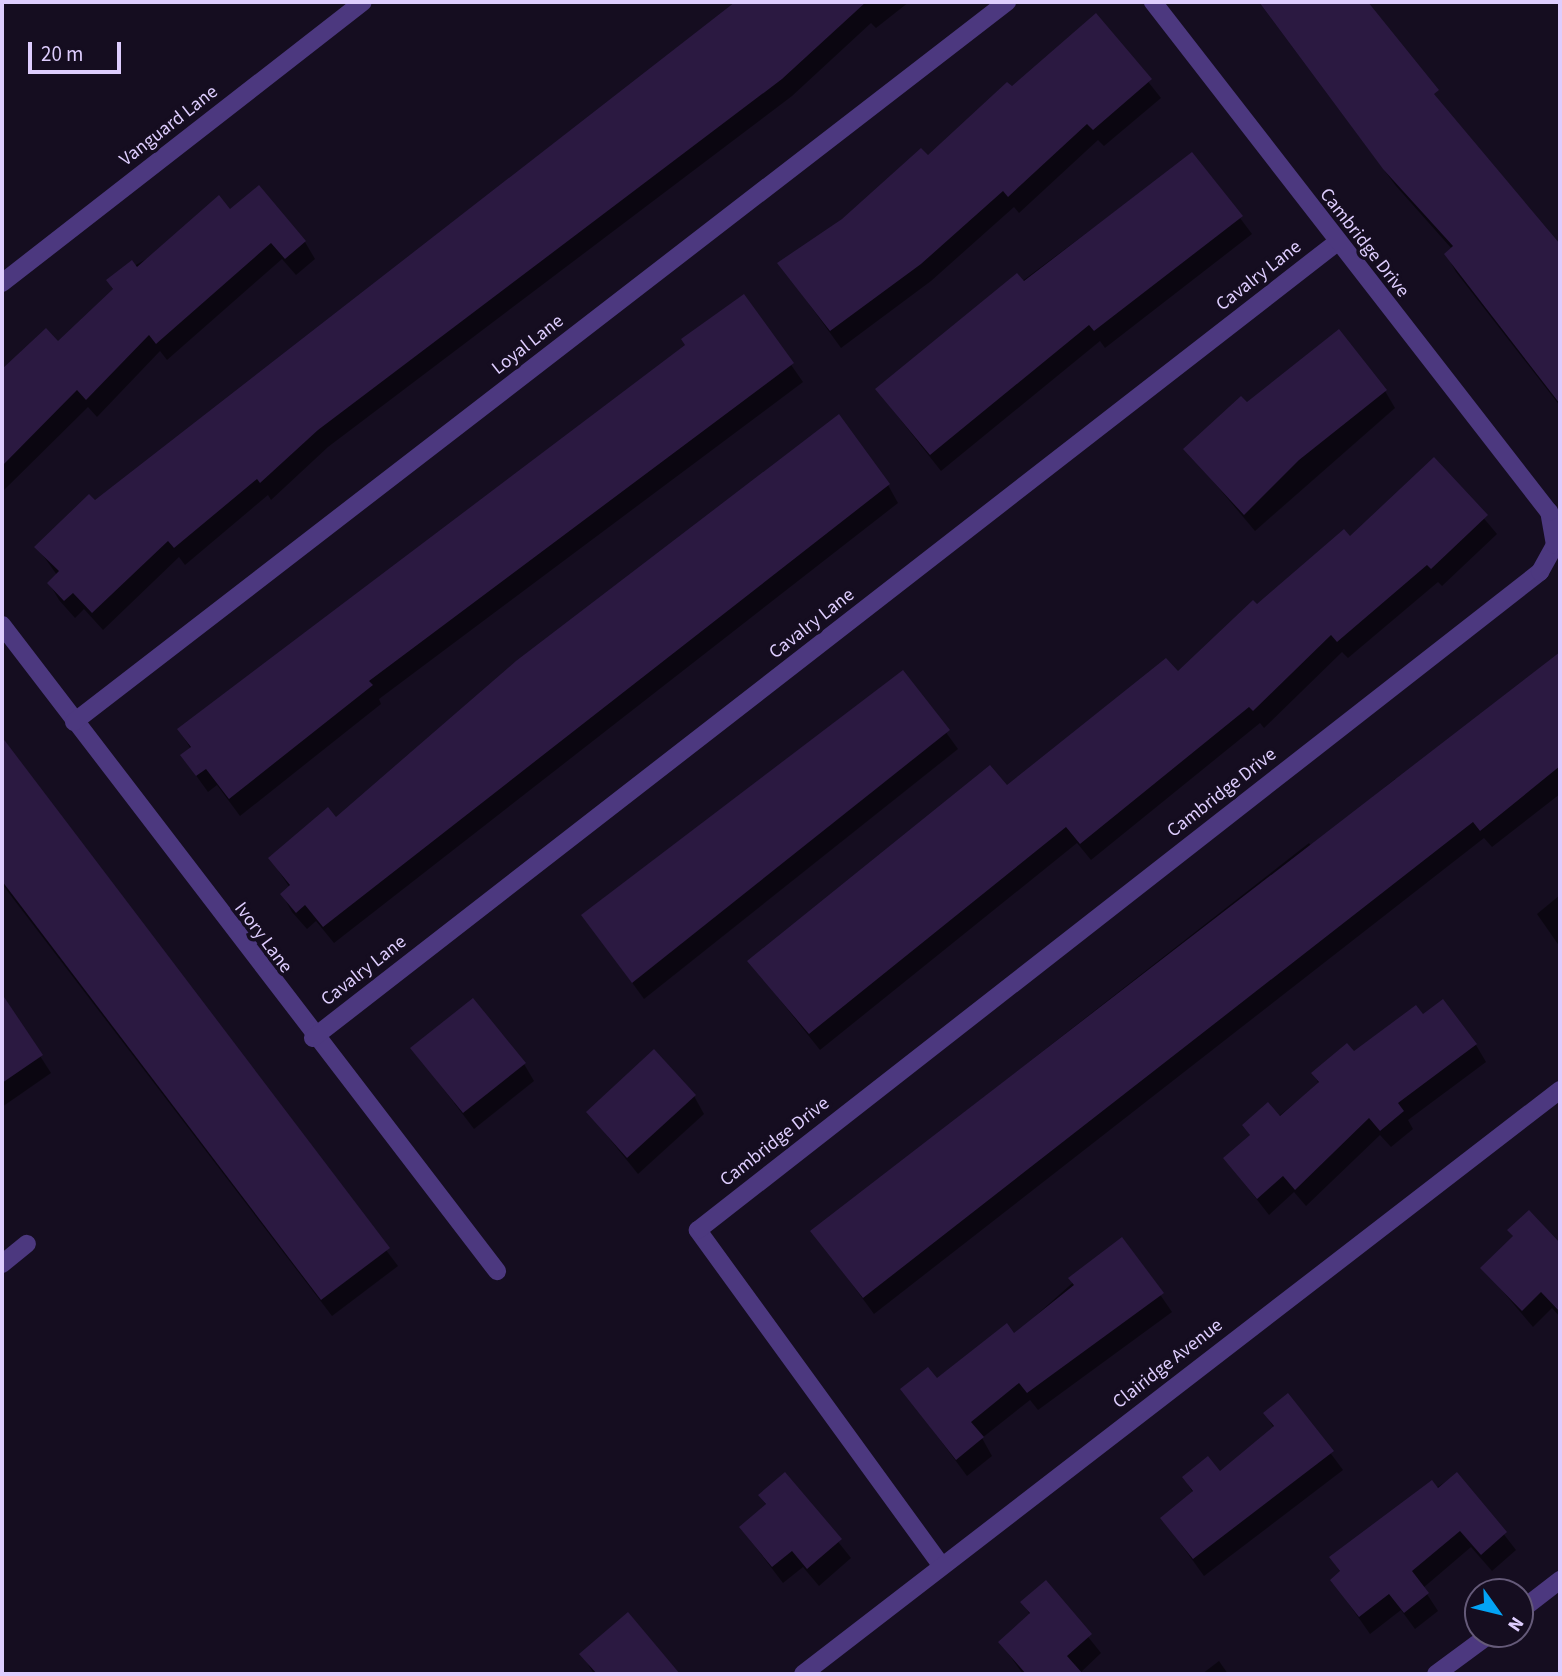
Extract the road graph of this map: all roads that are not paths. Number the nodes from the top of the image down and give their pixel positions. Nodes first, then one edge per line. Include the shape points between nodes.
1 (363, 2) edge
2 (1007, 2) edge
3 (1153, 2) edge
4 (1336, 243) junction
5 (2, 283) edge
6 (2, 625) edge
7 (75, 722) junction
8 (313, 1038) junction
9 (1560, 1090) edge
10 (27, 1244) dead end
11 (2, 1264) edge
12 (497, 1271) dead end
13 (942, 1565) junction
14 (1560, 1580) edge
15 (1534, 1600) edge
16 (1471, 1648) edge
17 (803, 1674) edge
18 (1436, 1674) edge

1 - 5 street, Vanguard Lane
2 - 7 street, Loyal Lane
3 - 4 street, Cambridge Drive
4 - 8 street, Cavalry Lane
4 - 13 street, Cambridge Drive via 1549,512 1555,545 1540,572 698,1230
6 - 7 street, Ivory Lane
7 - 8 street, Ivory Lane
8 - 12 street, Ivory Lane
9 - 13 street, Clairidge Avenue
10 - 11 street
13 - 17 street, Clairidge Avenue
14 - 15 street
16 - 18 street

